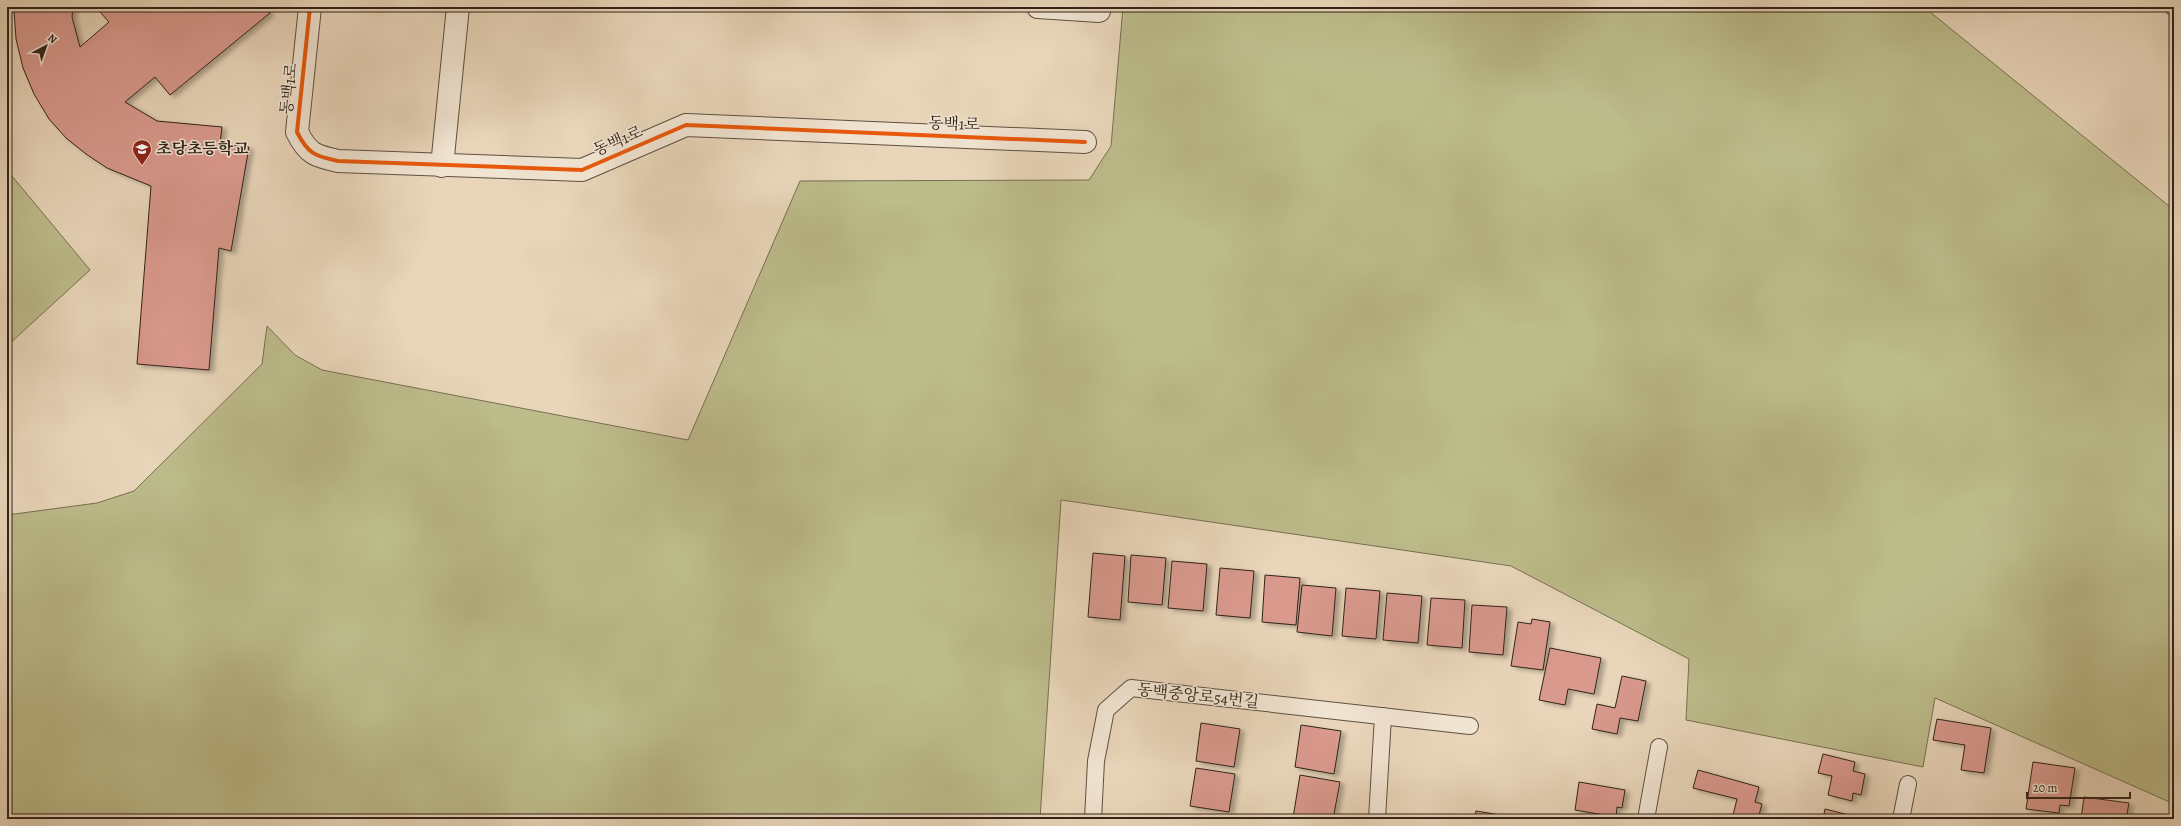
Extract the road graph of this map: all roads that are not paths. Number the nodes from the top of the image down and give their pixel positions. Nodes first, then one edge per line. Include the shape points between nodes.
1 (310, 7) edge
2 (458, 7) edge
3 (1038, 7) edge
4 (1099, 11) dead end
5 (1085, 142) dead end
6 (442, 166) junction
7 (1383, 716) junction
8 (1470, 726) dead end
9 (1659, 748) dead end
10 (1908, 784) dead end
11 (1093, 819) edge
12 (1378, 819) edge
13 (1646, 819) edge
14 (1901, 819) edge

1 - 6 street, 동백1로 via 297,132 304,146 318,156 338,161
2 - 6 street
3 - 4 street
5 - 6 street, 동백1로 via 686,125 582,170
7 - 8 lane, 동백중앙로54번길
7 - 11 lane, 동백중앙로54번길 via 1131,688 1106,710 1096,761
7 - 12 lane
9 - 13 lane
10 - 14 lane

